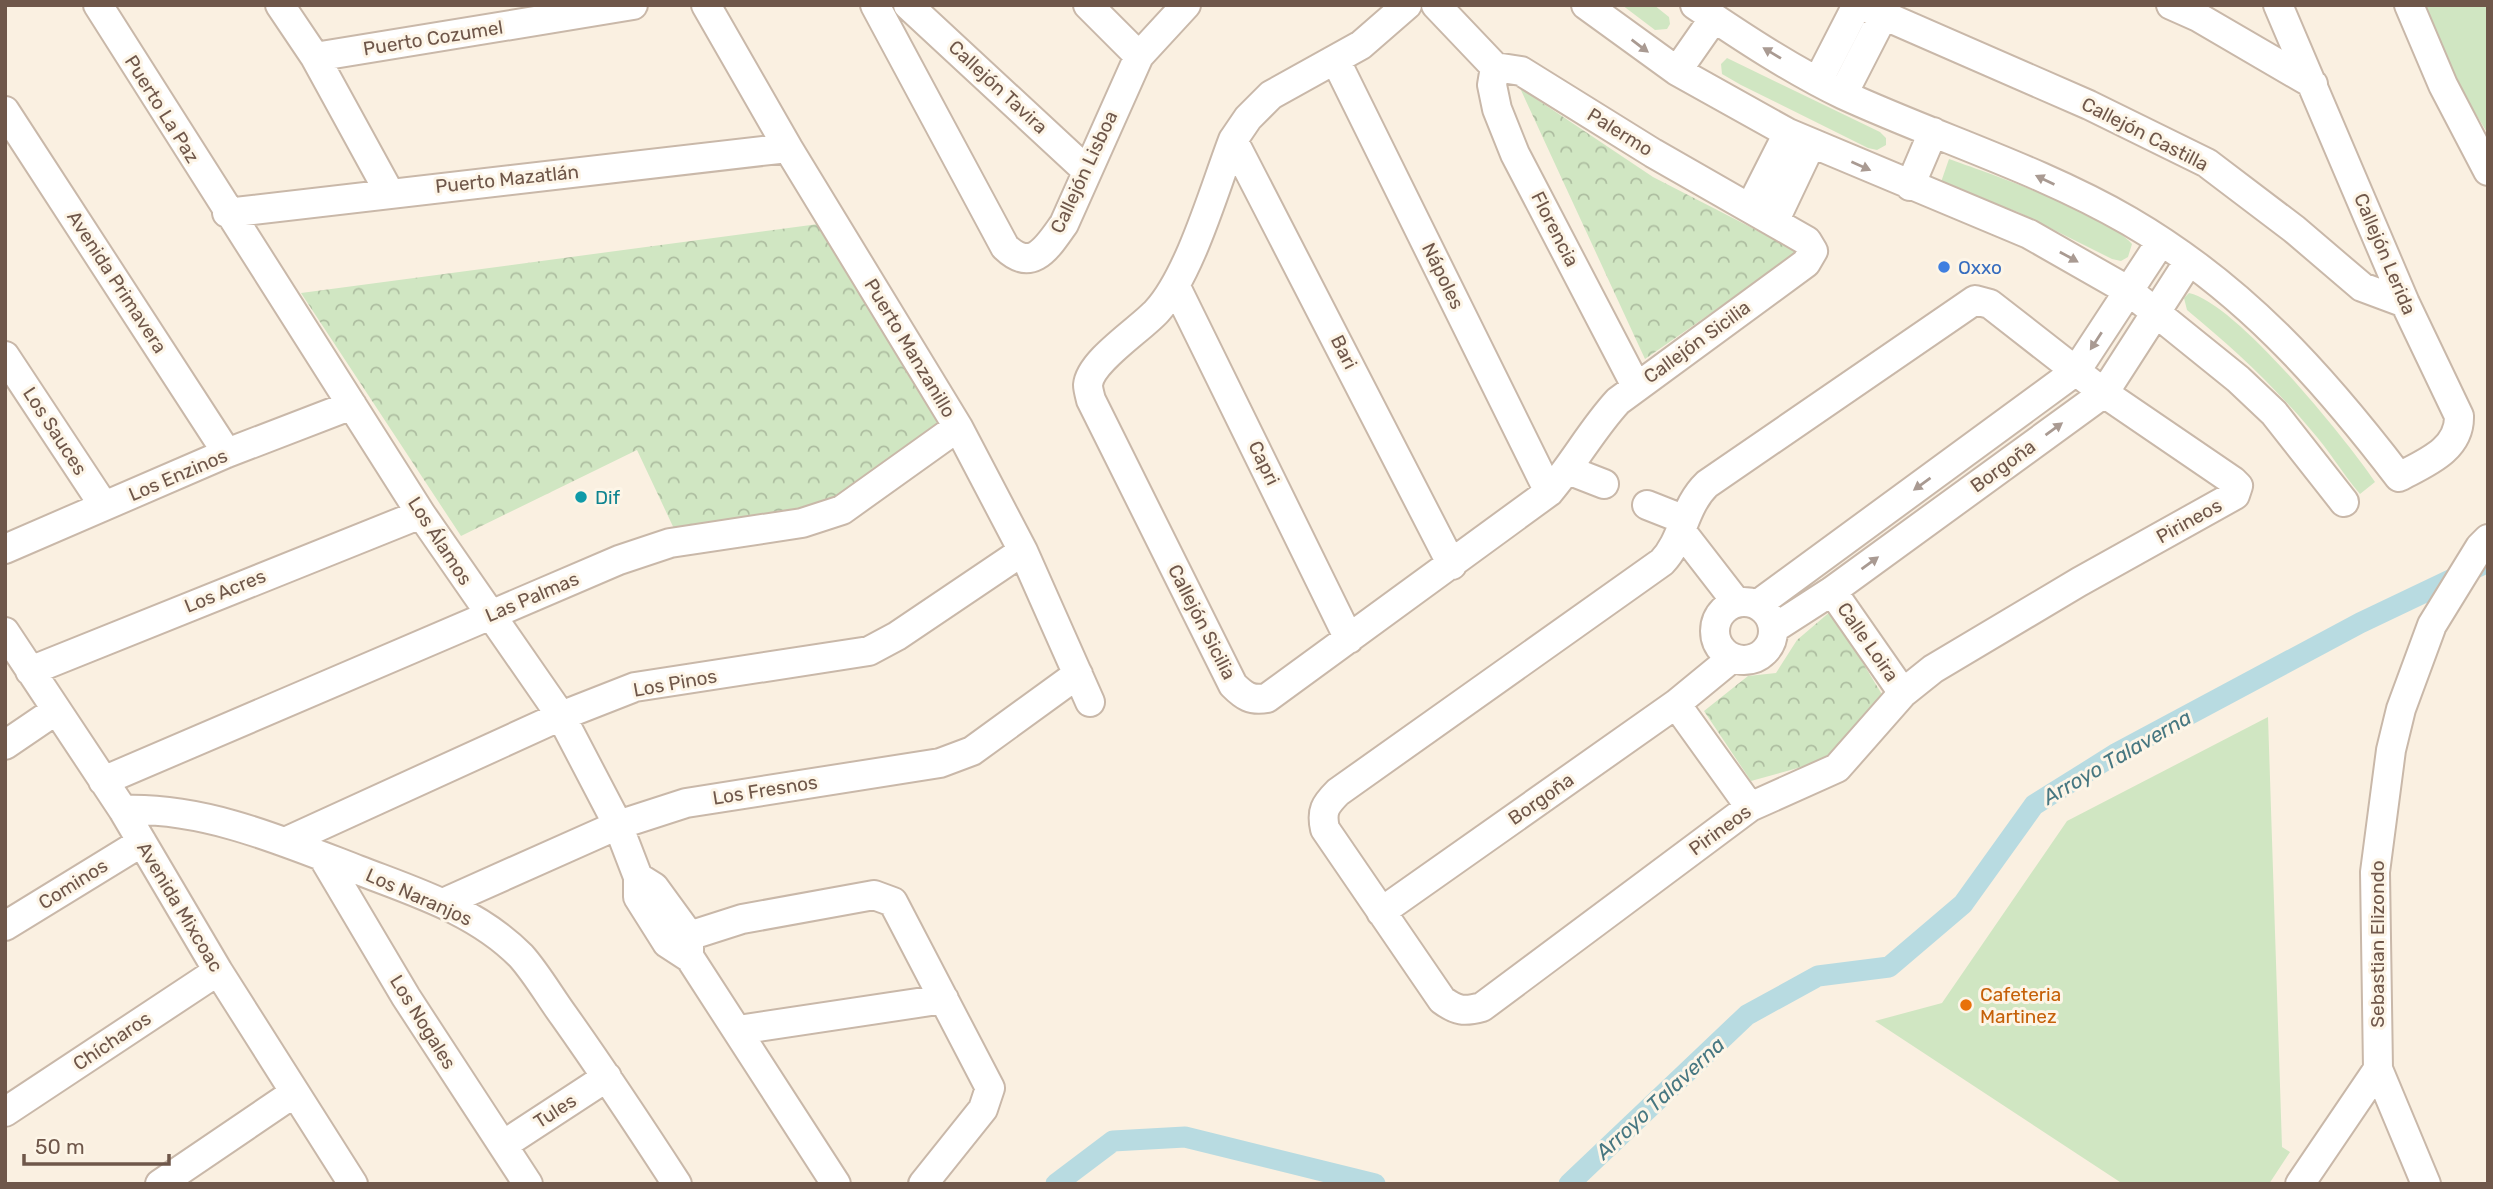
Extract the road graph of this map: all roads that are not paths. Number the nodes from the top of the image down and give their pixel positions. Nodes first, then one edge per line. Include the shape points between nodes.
1 (97, 5) edge
2 (281, 5) edge
3 (633, 5) edge
4 (706, 5) edge
5 (876, 5) edge
6 (908, 5) edge
7 (1088, 5) edge
8 (1186, 5) edge
9 (1407, 5) edge
10 (1436, 5) edge
11 (1586, 5) edge
12 (2171, 5) edge
13 (2278, 5) edge
14 (2409, 5) edge
15 (1866, 9) edge
16 (546, 12) edge
17 (1704, 12) edge
18 (1139, 56) junction
19 (315, 57) junction
20 (1336, 61) junction
21 (1495, 67) junction
22 (1677, 71) junction
23 (1818, 81) junction
24 (2313, 84) junction
25 (1843, 94) junction
26 (10, 128) edge
27 (1933, 132) junction
28 (1800, 138) junction
29 (1233, 139) junction
30 (788, 148) junction
31 (1086, 170) junction
32 (2488, 171) edge
33 (1910, 186) junction
34 (389, 192) junction
35 (227, 213) junction
36 (1762, 215) junction
37 (2160, 243) junction
38 (1813, 251) joint
39 (2189, 261) junction
40 (1176, 287) junction
41 (2129, 291) junction
42 (2406, 303) junction
43 (2156, 311) junction
44 (5, 356) edge
45 (2076, 371) junction
46 (1636, 386) junction
47 (2104, 393) junction
48 (352, 405) junction
49 (958, 427) junction
50 (228, 453) junction
51 (1568, 470) junction
52 (1604, 484) dead end
53 (1549, 492) junction
54 (2344, 502) dead end
55 (1647, 505) dead end
56 (104, 506) junction
57 (421, 514) junction
58 (1683, 526) junction
59 (2484, 543) edge
60 (5, 549) edge
61 (1023, 551) junction
62 (1452, 565) junction
63 (1832, 591) junction
64 (1747, 604) junction
65 (489, 615) junction
66 (1773, 629) junction
67 (5, 632) edge
68 (1349, 639) junction
69 (1732, 659) junction
70 (30, 671) junction
71 (1078, 674) junction
72 (1903, 692) junction
73 (1090, 702) dead end
74 (1676, 704) junction
75 (55, 711) junction
76 (561, 716) junction
77 (5, 745) edge
78 (103, 781) junction
79 (1750, 807) junction
80 (123, 810) junction
81 (618, 825) junction
82 (142, 842) junction
83 (285, 842) junction
84 (323, 857) junction
85 (443, 903) junction
86 (1381, 912) junction
87 (5, 926) edge
88 (682, 946) junction
89 (218, 971) junction
90 (944, 999) junction
91 (738, 1030) junction
92 (2378, 1069) junction
93 (607, 1077) junction
94 (294, 1093) junction
95 (5, 1112) edge
96 (503, 1145) junction
97 (162, 1183) edge
98 (353, 1184) edge
99 (528, 1184) edge
100 (677, 1184) edge
101 (836, 1184) edge
102 (923, 1184) edge
103 (2300, 1184) edge
104 (2426, 1184) edge

1 - 35 street, Puerto La Paz
2 - 19 street
3 - 16 street, Puerto Cozumel
4 - 30 street, Puerto Manzanillo
5 - 31 street, Callejón Lisboa via 1013,255 1036,257 1048,247 1064,224
6 - 31 street, Callejón Tavira
7 - 18 street
8 - 18 street, Callejón Lisboa
9 - 20 street, Callejón Sicilia
10 - 21 street
11 -> 22 street
12 - 24 street
13 - 24 street, Callejón Lerida
14 - 32 street via 2448,96
15 - 23 street
15 - 25 street
15 - 42 street, Callejón Castilla via 2090,105 2207,163 2348,277 2370,292
16 - 19 street, Puerto Cozumel
17 - 22 street
23 -> 17 street
18 - 31 street, Callejón Lisboa
19 - 34 street
20 - 29 street, Callejón Sicilia via 1271,95
20 - 53 street, Nápoles
21 - 36 street, Palermo via 1521,71
21 - 46 street, Florencia via 1492,85 1497,109 1516,154
22 - 28 street
23 - 25 street
24 - 42 street, Callejón Lerida
25 - 27 street
26 - 50 street, Avenida Primavera
27 - 33 street
37 -> 27 street via 2129,221 2028,171
28 -> 33 street
28 - 36 street
29 - 40 street, Callejón Sicilia
29 - 62 street, Bari
30 - 34 street, Puerto Mazatlán
30 - 49 street, Puerto Manzanillo
33 -> 41 street via 2029,234
34 - 35 street, Puerto Mazatlán
35 - 48 street, Los Álamos
36 - 38 street, Palermo via 1807,241
37 - 39 street
37 - 41 street, Borgoña
38 - 46 street, Callejón Sicilia via 1806,263
39 - 42 street, Callejón Lerida via 2283,339 2399,477 2448,446 2458,436 2459,427 2459,416
39 - 43 street, Borgoña
40 - 68 street, Capri
40 - 68 street, Callejón Sicilia via 1093,372 1088,385 1091,400 1233,685 1243,696 1267,698
41 - 43 street
41 -> 45 street, Borgoña
43 - 47 street, Borgoña
43 - 54 street via 2274,413
44 - 56 street, Los Sauces
45 - 47 street, Pirineos
45 - 58 street, Pirineos via 1990,304 1970,302 1707,484 1695,496
45 -> 64 street, Borgoña
46 - 51 street, Callejón Sicilia via 1598,422
63 -> 47 street, Borgoña
47 - 72 street, Pirineos via 2233,481 2238,486 2235,495 1991,634
48 - 50 street, Los Enzinos
48 - 57 street, Los Álamos
49 - 61 street, Puerto Manzanillo
49 - 65 street, Las Palmas via 842,510 802,523 670,543
50 - 56 street, Los Enzinos
51 - 52 street
51 - 53 street, Callejón Sicilia
53 - 62 street, Callejón Sicilia
55 - 58 street
56 - 60 street, Los Enzinos
57 - 65 street, Los Álamos
57 - 70 street, Los Acres
58 - 64 street
58 - 86 street, Pirineos via 1675,549 1662,562 1325,804 1325,829
59 - 92 street, Sebastian Elizondo via 2432,625 2391,750 2375,872
61 - 71 street, Puerto Manzanillo
61 - 76 street, Los Pinos via 869,651 635,687
62 - 68 street, Callejón Sicilia
63 - 66 street, Borgoña
63 - 72 street, Calle Loira
64 - 66 street via 1765,611
64 - 69 street via 1721,613 1714,630 1718,647
65 - 76 street, Los Álamos
65 - 78 street, Las Palmas
66 - 69 street via 1768,649 1760,655 1751,660
67 - 70 street, Avenida Mixcoac
69 - 74 street, Borgoña
70 - 75 street, Avenida Mixcoac
71 - 73 street, Puerto Manzanillo
71 - 81 street, Los Fresnos via 972,751 940,763 686,803
72 - 79 street, Pirineos via 1837,768
74 - 79 street
74 - 86 street, Borgoña
75 - 77 street
75 - 78 street, Avenida Mixcoac
76 - 81 street, Los Álamos
76 - 83 street, Los Pinos
78 - 80 street, Avenida Mixcoac
79 - 86 street, Pirineos via 1482,1007 1466,1012 1442,1000
80 - 82 street, Avenida Mixcoac
80 - 83 street, Los Naranjos via 194,815
81 - 85 street, Los Fresnos
81 - 88 street, Los Álamos via 638,877 654,887
82 - 87 street, Cominos
82 - 89 street, Avenida Mixcoac
83 - 84 street, Los Naranjos
84 - 85 street, Los Naranjos
84 - 96 street, Los Nogales via 406,997
85 - 93 street, Los Naranjos via 484,926 521,957
88 - 90 street via 742,919 884,896 900,912
88 - 91 street
89 - 94 street, Avenida Mixcoac
89 - 95 street, Chícharos
90 - 91 street
90 - 102 street via 990,1088 983,1109
91 - 101 street
92 - 103 street
92 - 104 street
93 - 96 street, Tules
93 - 100 street, Los Naranjos
94 - 97 street
94 - 98 street, Avenida Mixcoac
96 - 99 street, Los Nogales

